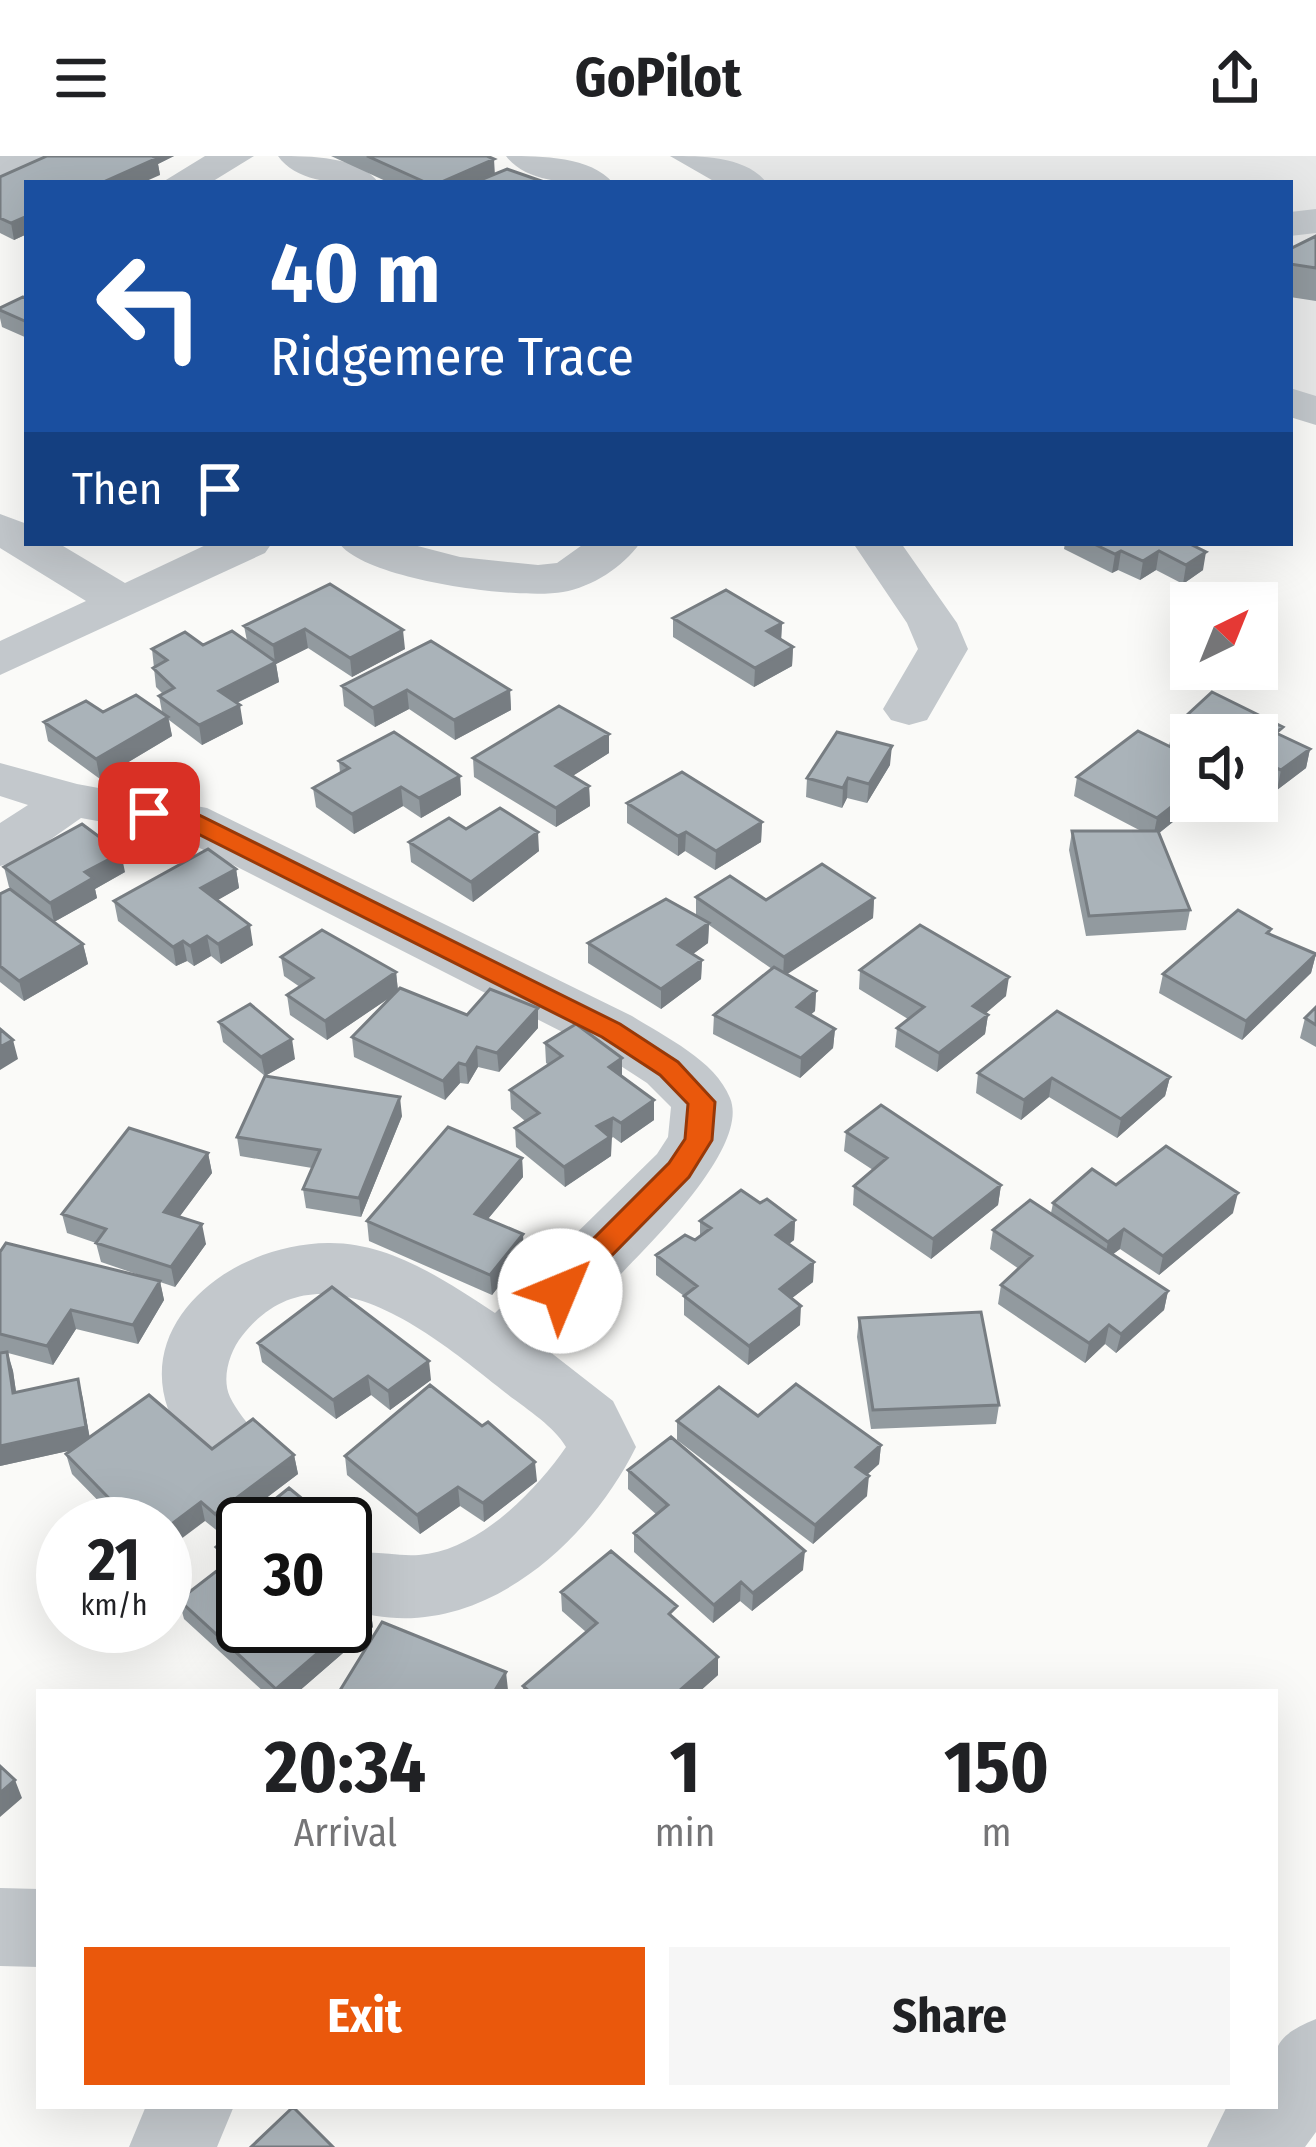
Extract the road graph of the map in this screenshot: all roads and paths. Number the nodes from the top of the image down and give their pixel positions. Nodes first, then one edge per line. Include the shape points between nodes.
1 (30, 156) edge
2 (235, 156) edge
3 (297, 156) edge
4 (525, 156) edge
5 (656, 156) edge
6 (699, 162) edge
7 (0, 168) edge
8 (186, 180) edge
9 (353, 180) edge
10 (586, 180) edge
11 (741, 180) edge
12 (30, 546) edge
13 (242, 546) edge
14 (369, 546) edge
15 (612, 546) edge
16 (879, 546) edge
17 (122, 602) junction
18 (0, 660) edge
19 (909, 709) dead end
20 (0, 779) edge
21 (70, 800) junction
22 (0, 849) edge
23 (500, 1351) junction
24 (231, 1450) edge
25 (372, 1583) edge
26 (0, 1927) edge
27 (36, 1928) edge
28 (1316, 2061) edge
29 (189, 2109) edge
30 (173, 2147) edge
31 (1251, 2147) edge

1 - 7 street
2 - 8 street
3 - 9 street
4 - 10 street
5 - 6 street
6 - 11 street
12 - 17 street
13 - 17 street
14 - 15 street via 394,558 564,578
16 - 19 street via 943,649
17 - 18 street
20 - 21 street
21 - 22 street
21 - 23 street via 188,820 611,1030 669,1068 702,1102 699,1140 679,1170
23 - 24 street via 357,1270 314,1267 269,1281 223,1310 201,1336 193,1387
23 - 25 street via 587,1421 602,1447 590,1475 552,1520 495,1556 430,1586
26 - 27 street
28 - 31 street
29 - 30 street

